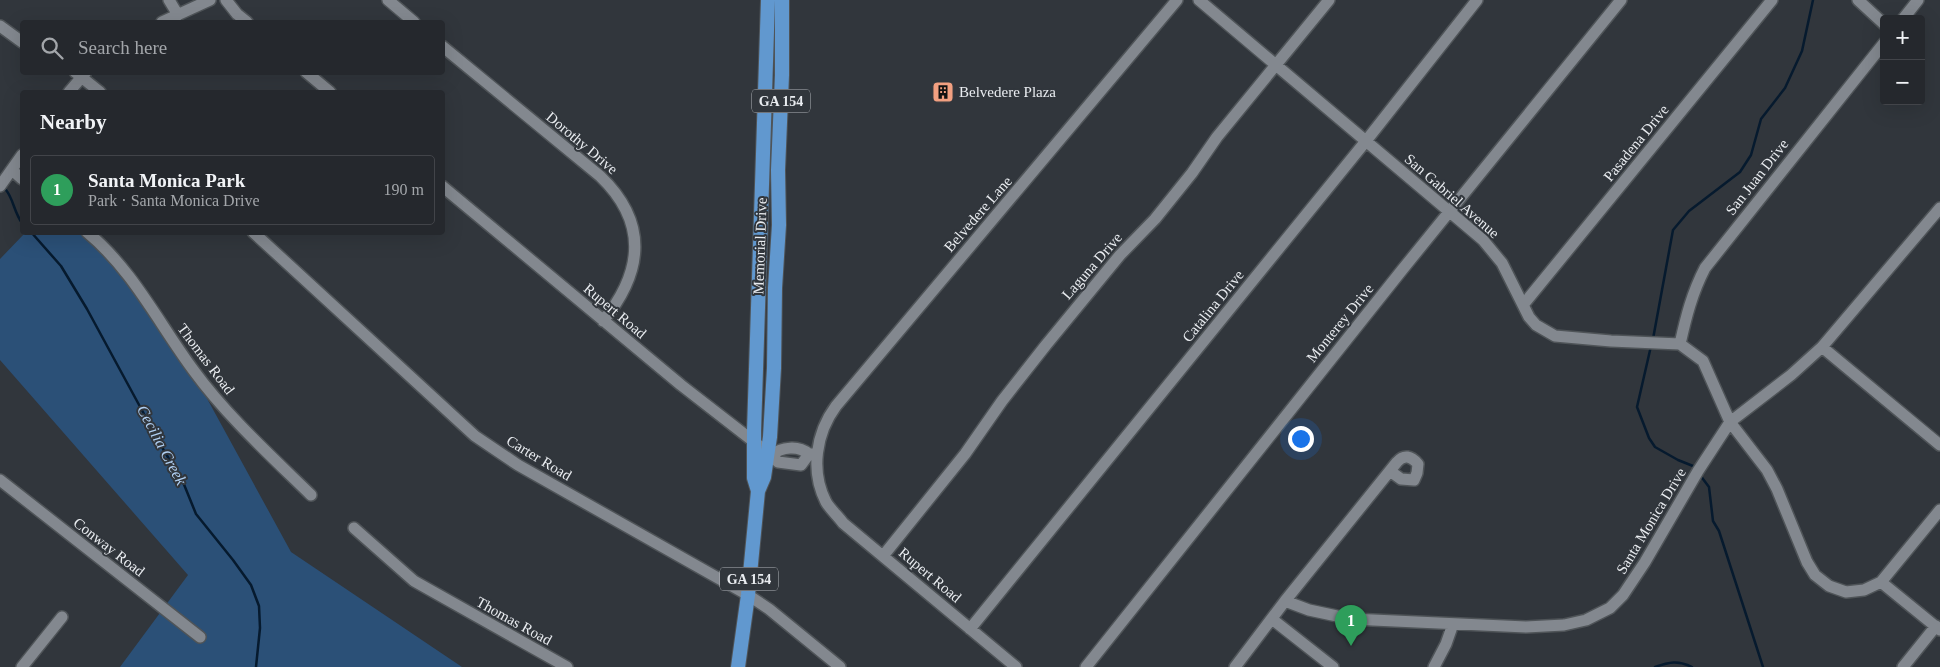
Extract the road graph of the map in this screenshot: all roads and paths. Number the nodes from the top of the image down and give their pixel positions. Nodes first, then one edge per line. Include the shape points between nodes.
1 (169, 0) edge
2 (210, 0) edge
3 (226, 0) edge
4 (388, 0) edge
5 (768, 0) edge
6 (782, 0) edge
7 (1177, 0) edge
8 (1199, 0) edge
9 (1329, 0) edge
10 (1477, 0) edge
11 (1621, 0) edge
12 (1772, 0) edge
13 (1858, 0) edge
14 (1918, 0) edge
15 (178, 15) junction
16 (1906, 15) edge
17 (167, 20) edge
18 (244, 20) edge
19 (412, 20) edge
20 (1880, 20) edge
21 (0, 26) edge
22 (20, 41) edge
23 (1880, 47) edge
24 (445, 48) edge
25 (1276, 65) junction
26 (80, 75) edge
27 (82, 75) edge
28 (310, 75) edge
29 (71, 90) edge
30 (98, 90) edge
31 (328, 90) edge
32 (1366, 141) junction
33 (20, 158) edge
34 (12, 170) junction
35 (20, 177) edge
36 (0, 186) edge
37 (445, 189) edge
38 (1940, 208) edge
39 (1450, 212) junction
40 (90, 235) edge
41 (256, 235) edge
42 (1523, 305) junction
43 (603, 321) junction
44 (1680, 344) junction
45 (1822, 347) junction
46 (1730, 422) junction
47 (755, 443) junction
48 (1940, 445) edge
49 (769, 454) junction
50 (813, 454) junction
51 (1390, 471) dead end
52 (0, 480) edge
53 (758, 491) junction
54 (311, 495) dead end
55 (1940, 510) edge
56 (354, 528) dead end
57 (883, 556) junction
58 (1881, 582) junction
59 (748, 595) junction
60 (1285, 601) junction
61 (62, 617) dead end
62 (1272, 619) junction
63 (1453, 624) junction
64 (1938, 628) edge
65 (970, 629) junction
66 (200, 637) dead end
67 (22, 667) edge
68 (567, 667) edge
69 (738, 667) edge
70 (840, 667) edge
71 (1016, 667) edge
72 (1086, 667) edge
73 (1235, 667) edge
74 (1333, 667) edge
75 (1434, 667) edge
76 (1903, 667) edge

1 - 15 street
2 - 15 street
3 - 18 street
4 - 19 street
5 - 47 main road, Memorial Drive / GA 154
6 - 49 main road, Memorial Drive / GA 154 via 779,225
7 - 50 street, Belvedere Lane via 836,406
8 - 25 street, San Gabriel Avenue
9 - 25 street, Laguna Drive
10 - 32 street, Catalina Drive
11 - 39 street, Monterey Drive
12 - 42 street, Pasadena Drive
13 - 20 street
14 - 16 street
15 - 17 street
21 - 22 street
23 - 44 street, San Juan Drive via 1705,268 1687,309
24 - 43 street, Dorothy Drive via 600,176 624,203 636,242 634,262 628,283
25 - 32 street, San Gabriel Avenue
25 - 57 street, Laguna Drive via 1156,218 1120,255 1046,345
26 - 29 street
27 - 30 street
28 - 31 street
32 - 39 street, San Gabriel Avenue
32 - 65 street, Catalina Drive
33 - 34 street
34 - 35 street
34 - 36 street
37 - 43 street, Rupert Road
38 - 45 street, Santa Monica Drive
39 - 42 street, San Gabriel Avenue via 1483,240 1502,264
39 - 72 street, Monterey Drive
40 - 54 street, Thomas Road via 122,266 221,405
41 - 59 street, Carter Road via 475,436 518,465
42 - 44 street, San Gabriel Avenue via 1536,325 1555,336
43 - 47 street, Rupert Road
44 - 46 street via 1703,361
45 - 46 street, Santa Monica Drive
45 - 48 street
46 - 58 street via 1767,470 1815,575 1829,586 1846,592 1864,590
46 - 63 street, Santa Monica Drive via 1645,562 1610,608 1586,620 1564,625
47 - 49 street, Rupert Road
47 - 53 main road, Memorial Drive / GA 154 via 754,478
49 - 50 street, Rupert Road via 778,462 801,464
49 - 53 main road, Memorial Drive / GA 154
50 - 57 street, Rupert Road via 826,503 843,523
51 - 60 street
52 - 66 street, Conway Road
53 - 59 main road, Memorial Drive / GA 154
55 - 58 street
56 - 68 street, Thomas Road via 414,581
57 - 65 street, Rupert Road
58 - 64 street
59 - 69 main road, Memorial Drive / GA 154
59 - 70 street, Carter Road
60 - 62 street
60 - 63 street, Santa Monica Drive via 1309,610 1351,618
61 - 67 street
62 - 73 street
62 - 74 street
63 - 75 street
64 - 76 street
65 - 71 street, Rupert Road

